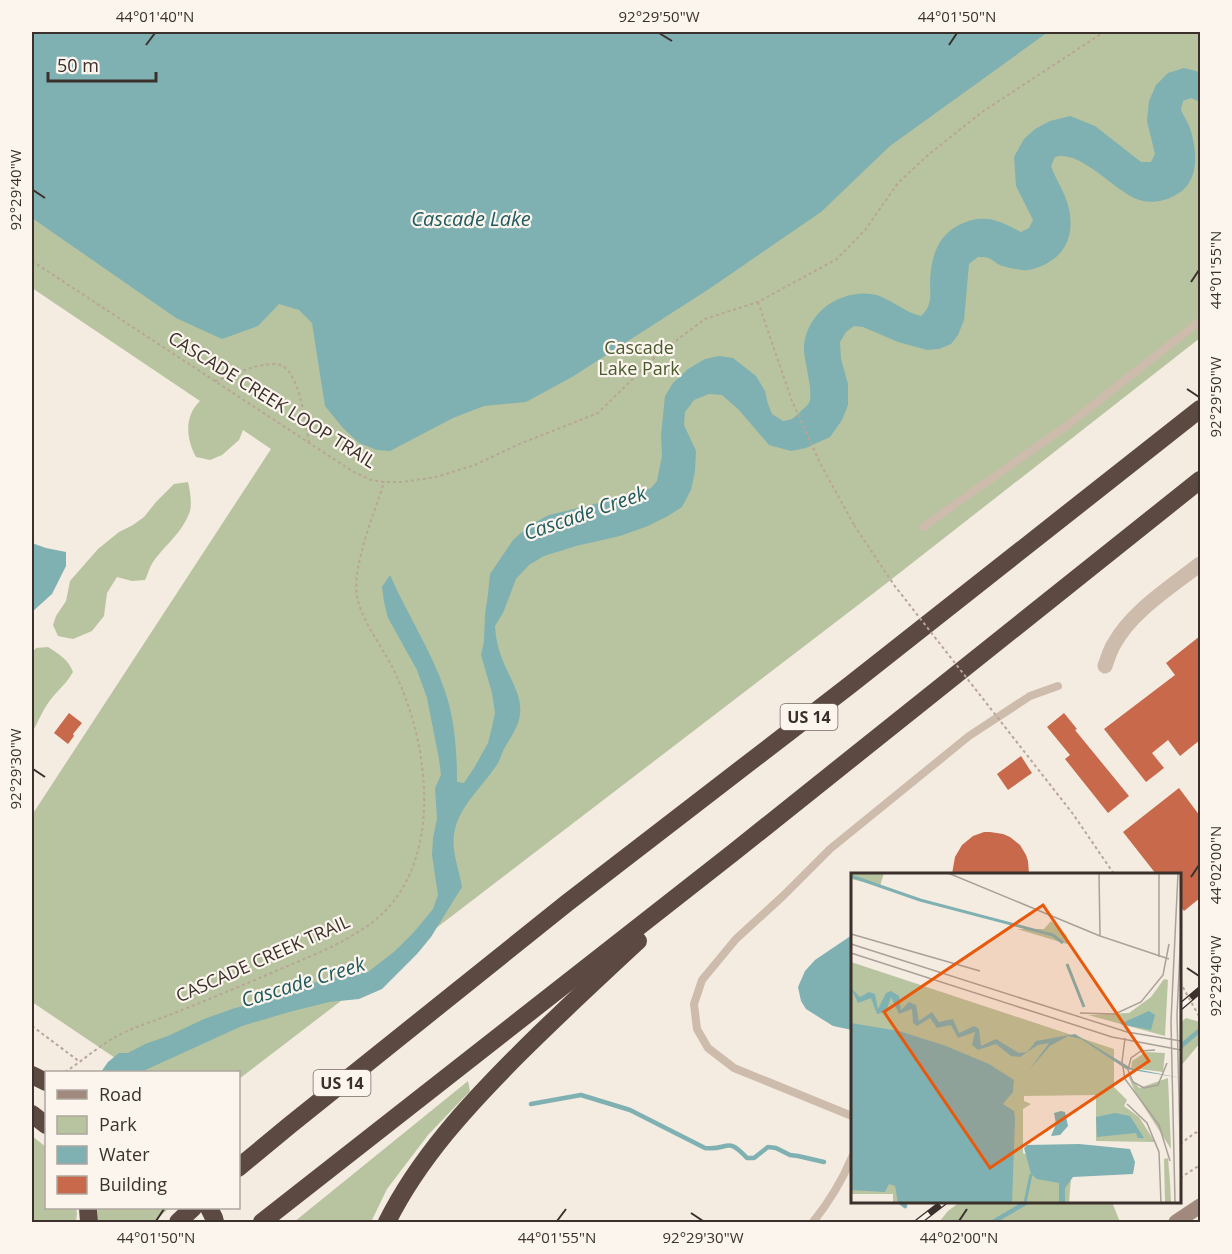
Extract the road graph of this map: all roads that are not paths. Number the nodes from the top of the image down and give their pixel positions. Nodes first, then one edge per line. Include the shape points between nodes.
1 (1200, 321) edge
2 (1200, 409) edge
3 (1200, 480) edge
4 (922, 527) dead end
5 (1200, 564) edge
6 (1105, 666) dead end
7 (1058, 686) dead end
8 (734, 852) junction
9 (32, 1114) edge
10 (851, 1116) edge
11 (45, 1124) edge
12 (269, 1142) junction
13 (240, 1153) edge
14 (851, 1159) edge
15 (240, 1166) edge
16 (1200, 1206) edge
17 (192, 1209) edge
18 (178, 1222) edge
19 (262, 1222) edge
20 (387, 1222) edge
21 (813, 1222) edge
22 (1176, 1222) edge

1 - 4 lane via 1069,424
2 - 12 highway, US 14 via 567,903
3 - 8 highway
5 - 6 street via 1126,627
7 - 10 lane via 1030,696 969,736 830,849 736,939 702,980 694,1004 697,1029 708,1048 734,1068
8 - 19 highway
8 - 20 highway via 561,1012 468,1107 416,1173
9 - 11 highway
12 - 13 highway, US 14
12 - 15 highway
14 - 21 lane via 842,1181
16 - 22 street
17 - 18 highway

